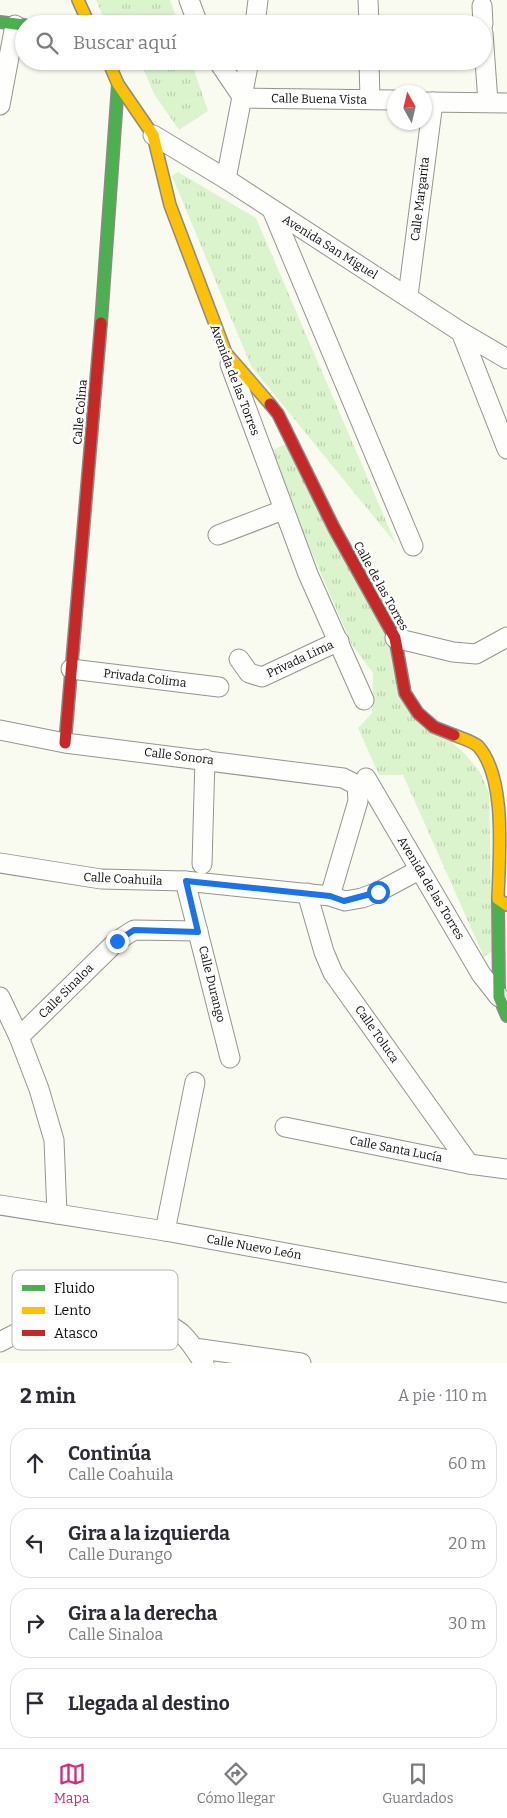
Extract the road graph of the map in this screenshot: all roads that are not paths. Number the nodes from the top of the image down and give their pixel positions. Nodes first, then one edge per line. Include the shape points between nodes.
1 (78, 0) edge
2 (189, 0) edge
3 (258, 0) edge
4 (368, 0) edge
5 (83, 15) edge
6 (195, 15) edge
7 (256, 15) edge
8 (369, 15) edge
9 (13, 24) edge
10 (112, 70) edge
11 (224, 70) edge
12 (248, 70) edge
13 (369, 70) edge
14 (486, 70) edge
15 (118, 84) junction
16 (243, 98) junction
17 (370, 99) junction
18 (387, 100) edge
19 (432, 102) edge
20 (488, 102) junction
21 (507, 103) edge
22 (0, 105) edge
23 (426, 130) edge
24 (153, 135) junction
25 (226, 179) junction
26 (273, 212) junction
27 (408, 296) junction
28 (461, 332) junction
29 (226, 353) junction
30 (507, 359) edge
31 (507, 449) edge
32 (283, 510) junction
33 (218, 535) dead end
34 (413, 546) dead end
35 (507, 637) edge
36 (395, 638) junction
37 (339, 641) junction
38 (239, 659) dead end
39 (71, 669) junction
40 (219, 687) dead end
41 (364, 700) dead end
42 (0, 730) edge
43 (65, 743) junction
44 (204, 759) junction
45 (361, 781) junction
46 (0, 863) edge
47 (202, 864) dead end
48 (419, 870) junction
49 (186, 881) junction
50 (307, 893) junction
51 (330, 896) junction
52 (502, 902) edge
53 (198, 932) junction
54 (0, 997) edge
55 (500, 997) junction
56 (507, 1016) edge
57 (19, 1037) junction
58 (230, 1058) dead end
59 (195, 1082) dead end
60 (284, 1127) dead end
61 (469, 1164) junction
62 (507, 1169) edge
63 (0, 1205) edge
64 (57, 1214) junction
65 (165, 1231) junction
66 (507, 1293) edge
67 (178, 1330) edge
68 (12, 1336) edge
69 (0, 1342) edge
70 (199, 1355) edge
71 (301, 1363) edge

1 - 5 street
2 - 6 street
3 - 7 street
4 - 8 street
9 - 22 street
10 - 15 street, Avenida de las Torres
11 - 16 street
12 - 16 street
13 - 17 street
14 - 20 street
15 - 24 street, Avenida de las Torres
15 - 39 street, Calle Colina
16 - 17 street, Calle Buena Vista
16 - 25 street
17 - 18 street, Calle Buena Vista
19 - 20 street
20 - 21 street
23 - 27 street, Calle Margarita
24 - 25 street, Avenida San Miguel
24 - 29 street, Avenida de las Torres via 170,205
25 - 26 street, Avenida San Miguel
26 - 27 street, Avenida San Miguel
26 - 34 street
27 - 28 street, Avenida San Miguel
28 - 30 street, Avenida San Miguel
28 - 31 street
29 - 32 street, Avenida de las Torres
29 - 36 street, Calle de las Torres via 278,414 334,528
32 - 33 street
32 - 37 street, Avenida de las Torres
35 - 36 street via 476,654
36 - 52 street, Calle de las Torres via 405,693 418,713 434,727 477,745 493,766 500,797
37 - 38 street, Privada Lima via 262,677 249,673
37 - 41 street, Avenida de las Torres
39 - 40 street, Privada Colima
39 - 43 street, Calle Colina
42 - 43 street, Calle Sonora
43 - 44 street, Calle Sonora
44 - 45 street, Calle Sonora
44 - 47 street
45 - 48 street, Avenida de las Torres
45 - 51 street
46 - 49 street, Calle Coahuila via 101,879
48 - 51 street, Calle Coahuila via 362,898 344,901
48 - 55 street, Avenida de las Torres via 481,974
49 - 50 street, Calle Coahuila
49 - 53 street, Calle Durango
50 - 51 street, Calle Coahuila
50 - 61 street, Calle Toluca via 333,973
52 - 55 street, Avenida de las Torres
53 - 57 street, Calle Sinaloa via 134,930 117,941
53 - 58 street, Calle Durango
54 - 57 street
55 - 56 street, Avenida de las Torres
57 - 64 street via 54,1140
59 - 65 street
60 - 61 street, Calle Santa Lucía
61 - 62 street, Calle Santa Lucía
63 - 64 street, Calle Nuevo León
64 - 65 street, Calle Nuevo León
65 - 66 street, Calle Nuevo León
67 - 70 street
68 - 69 street
70 - 71 street

